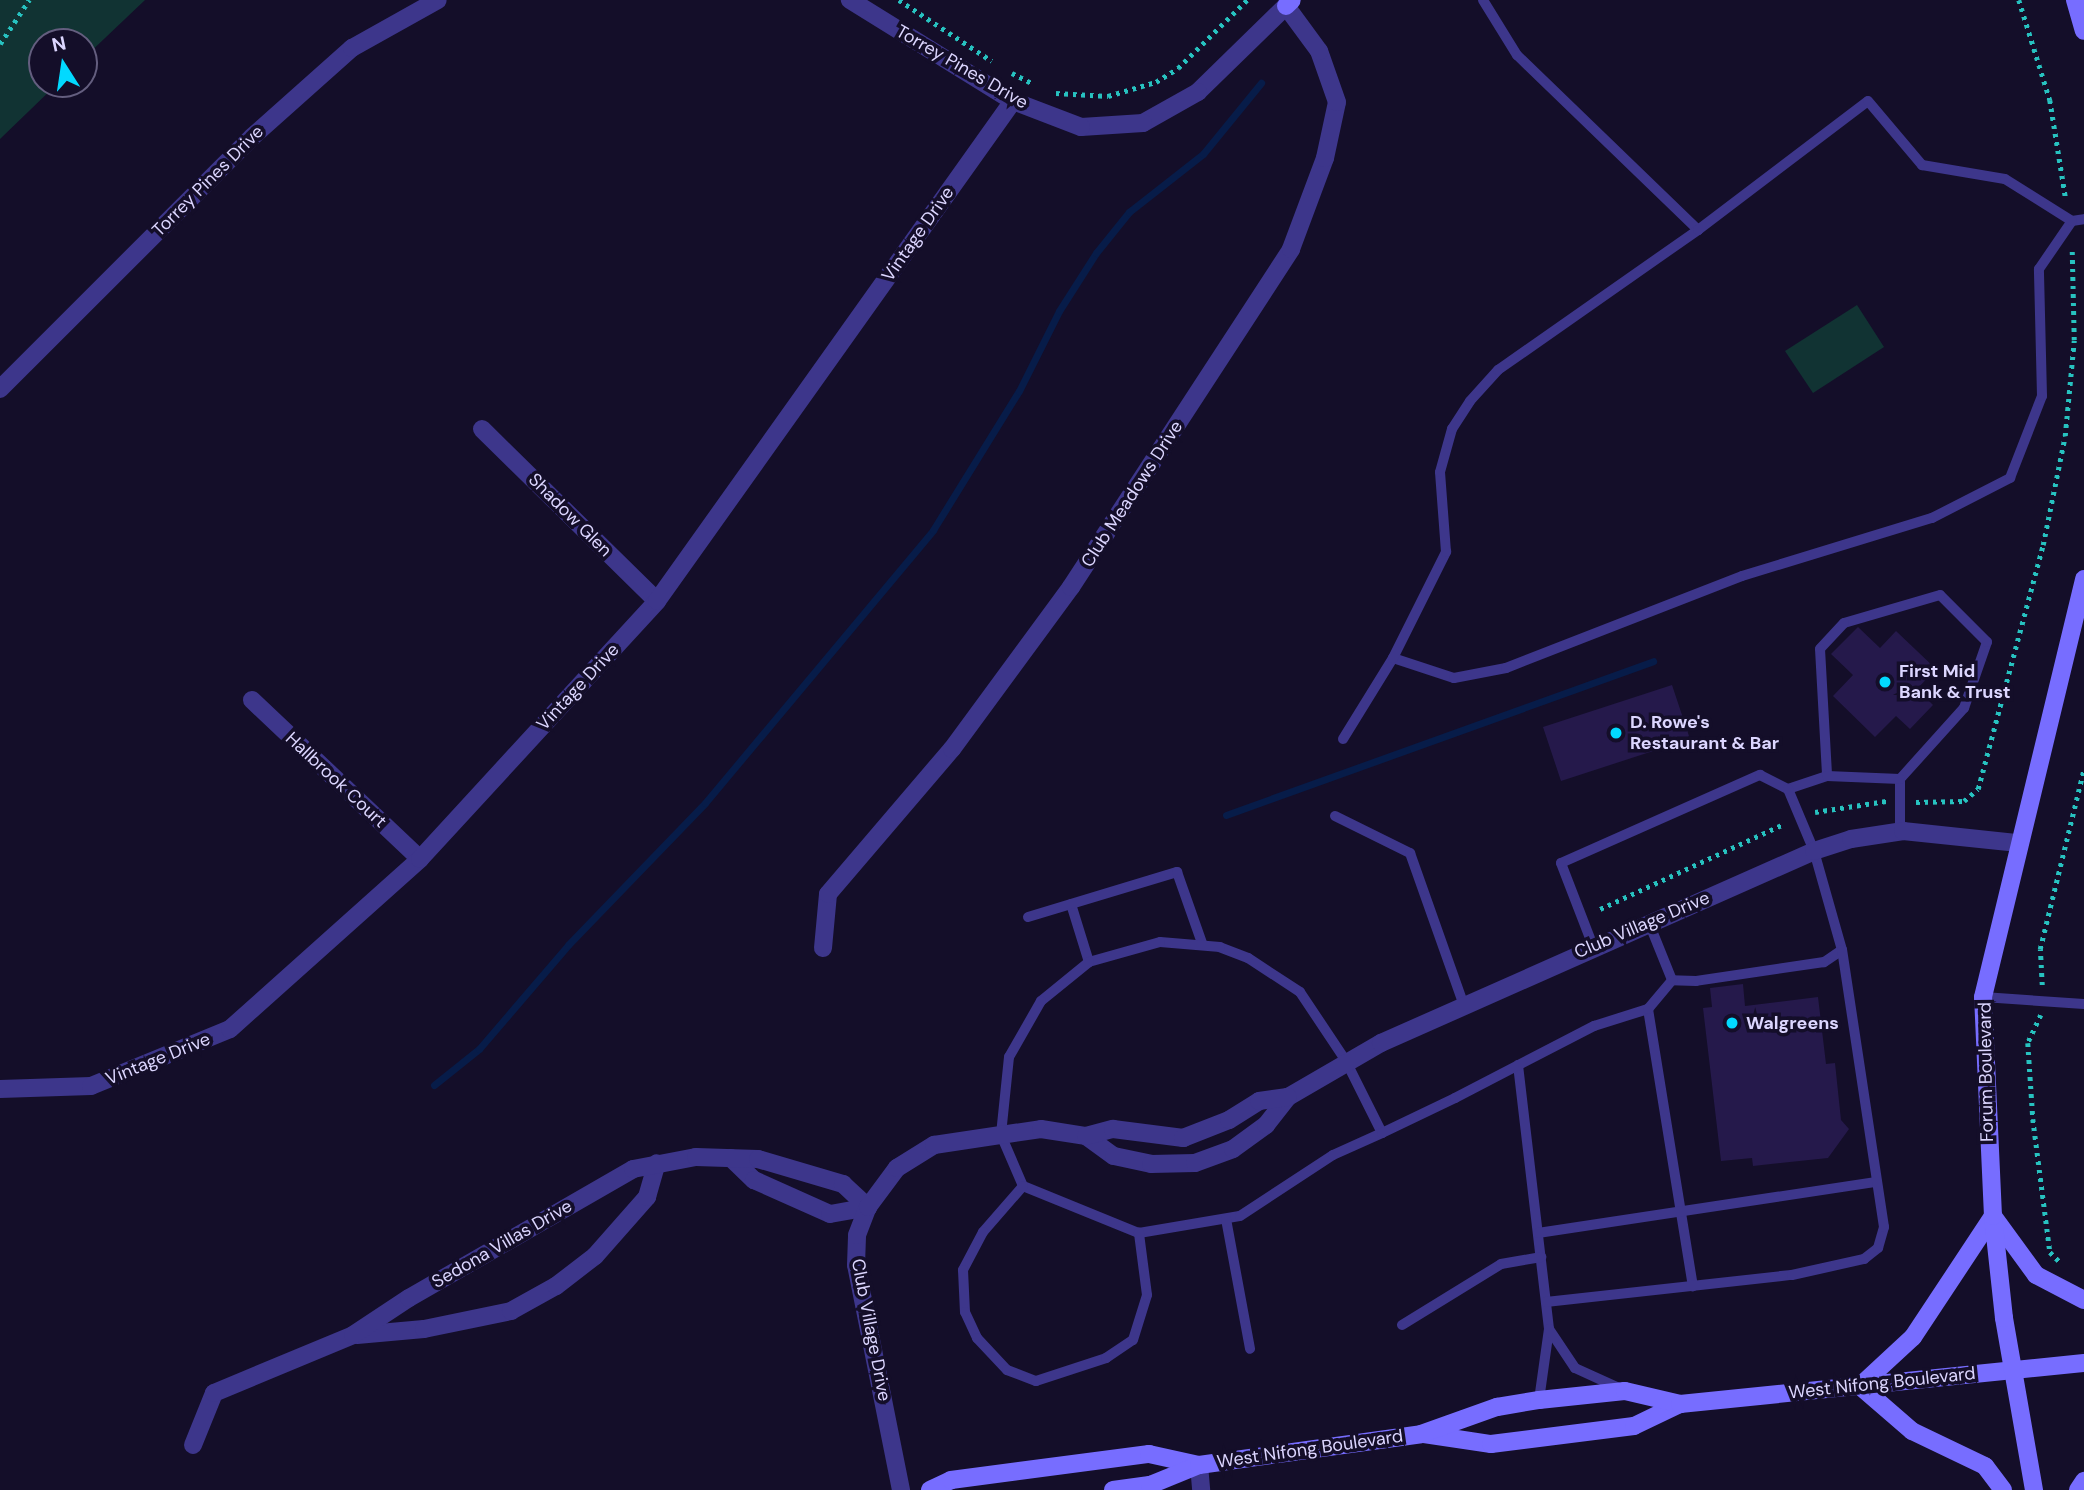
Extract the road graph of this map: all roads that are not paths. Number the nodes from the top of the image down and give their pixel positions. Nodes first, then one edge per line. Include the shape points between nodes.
1 (438, 0) edge
2 (850, 0) edge
3 (1483, 0) edge
4 (2075, 0) edge
5 (1289, 3) edge
6 (2084, 31) edge
7 (1013, 101) junction
8 (2084, 219) edge
9 (2070, 222) junction
10 (1698, 230) junction
11 (0, 389) edge
12 (482, 429) dead end
13 (2084, 579) edge
14 (657, 601) junction
15 (1393, 658) junction
16 (252, 700) dead end
17 (1343, 738) dead end
18 (1827, 776) junction
19 (1900, 779) junction
20 (1787, 789) junction
21 (1335, 816) dead end
22 (1900, 831) junction
23 (2018, 843) junction
24 (1814, 851) junction
25 (420, 859) junction
26 (1071, 904) junction
27 (1028, 917) dead end
28 (1648, 923) junction
29 (1202, 943) junction
30 (1593, 946) junction
31 (823, 948) dead end
32 (1842, 950) junction
33 (1089, 962) junction
34 (1672, 980) junction
35 (1983, 997) junction
36 (2084, 1004) edge
37 (1465, 1008) junction
38 (1648, 1009) junction
39 (1346, 1061) junction
40 (1518, 1065) junction
41 (0, 1089) edge
42 (1288, 1097) junction
43 (1381, 1133) junction
44 (1001, 1135) junction
45 (1086, 1136) junction
46 (732, 1158) junction
47 (657, 1163) junction
48 (1876, 1182) junction
49 (1023, 1186) junction
50 (868, 1207) junction
51 (1681, 1214) junction
52 (1993, 1216) junction
53 (1226, 1219) junction
54 (1139, 1233) junction
55 (1538, 1233) junction
56 (1541, 1257) junction
57 (1693, 1286) junction
58 (2084, 1300) edge
59 (1546, 1302) junction
60 (1402, 1325) dead end
61 (1549, 1329) junction
62 (352, 1335) junction
63 (1250, 1349) dead end
64 (2084, 1363) edge
65 (2012, 1369) junction
66 (1860, 1386) junction
67 (1625, 1391) junction
68 (1539, 1401) junction
69 (1680, 1404) junction
70 (1421, 1434) junction
71 (193, 1444) dead end
72 (1199, 1465) junction
73 (2084, 1481) edge
74 (901, 1490) edge
75 (930, 1490) edge
76 (1113, 1490) edge
77 (1202, 1490) edge
78 (2003, 1490) edge
79 (2034, 1490) edge
80 (2078, 1490) edge

1 - 11 street, Torrey Pines Drive via 352,48 252,137
2 - 7 street, Torrey Pines Drive
3 - 10 lane via 1517,55
4 - 6 main road
5 - 7 street, Torrey Pines Drive via 1198,92 1143,123 1082,127
5 - 31 street, Club Meadows Drive via 1319,51 1337,102 1325,158 1292,249 1071,587 951,749 828,894
7 - 14 street, Vintage Drive
8 - 9 lane
9 - 10 lane via 2005,179 1922,166 1868,101
9 - 15 lane via 2039,269 2042,396 2010,478 1932,518 1742,576 1506,668 1454,678
10 - 15 lane via 1497,370 1470,401 1452,429 1440,472 1446,552
12 - 14 street, Shadow Glen
13 - 23 main road, Forum Boulevard
14 - 25 street, Vintage Drive
15 - 17 lane
16 - 25 street, Hallbrook Court
18 - 19 lane
18 - 19 lane via 1820,649 1844,623 1940,595 1987,642 1964,708
18 - 20 lane
19 - 22 lane
20 - 24 lane
20 - 30 lane via 1760,775 1561,863
21 - 37 lane via 1410,853
22 - 23 street, Club Village Drive
22 - 24 street, Club Village Drive
23 - 35 main road, Forum Boulevard
24 - 28 street, Club Village Drive
24 - 32 lane
25 - 41 street, Vintage Drive via 230,1029 91,1086
26 - 27 lane
26 - 29 lane via 1177,872
26 - 33 lane
28 - 30 street, Club Village Drive
28 - 34 lane
29 - 33 lane via 1160,942
29 - 39 lane via 1248,958 1300,992
30 - 37 street, Club Village Drive
32 - 34 lane via 1824,962 1696,981
32 - 48 lane
33 - 44 lane via 1041,1001 1022,1030 1009,1057
34 - 38 lane
35 - 36 lane
35 - 52 main road, Forum Boulevard
37 - 39 street, Club Village Drive
38 - 40 lane via 1594,1026
38 - 51 lane
39 - 42 street, Club Village Drive
39 - 43 lane
40 - 43 lane
40 - 55 lane
42 - 45 street, Club Village Drive via 1259,1101 1229,1120 1183,1138 1113,1129
42 - 45 street, Club Village Drive via 1266,1125 1233,1149 1195,1163 1151,1164 1114,1156
43 - 53 lane via 1334,1155 1240,1216
44 - 45 street, Club Village Drive via 1041,1129
44 - 49 lane
44 - 50 street, Club Village Drive via 934,1145 915,1154 897,1168
46 - 47 street, Sedona Villas Drive
46 - 50 street, Sedona Villas Drive via 758,1159 843,1184
46 - 50 street via 754,1180 830,1214
47 - 62 street, Sedona Villas Drive via 634,1169 524,1230
47 - 62 street, Sedona Villas Drive via 647,1197 596,1256 512,1311 424,1329
48 - 51 lane
48 - 57 lane via 1884,1227 1878,1248 1864,1259 1792,1275
49 - 54 lane
49 - 54 lane via 983,1232 963,1270 965,1312 977,1338 1007,1370 1036,1381 1106,1358 1133,1340 1147,1295
50 - 74 street, Club Village Drive via 857,1235 856,1265
51 - 55 lane
51 - 57 lane
52 - 58 main road via 2036,1275
52 - 65 main road, Forum Boulevard
52 - 66 main road via 1913,1336
53 - 54 lane
53 - 63 lane
55 - 56 lane
56 - 59 lane
56 - 60 lane via 1501,1264
57 - 59 lane
59 - 61 lane
61 - 67 lane via 1575,1368
61 - 68 lane
62 - 71 street, Sedona Villas Drive via 214,1393
64 - 65 main road, West Nifong Boulevard
65 - 66 main road, West Nifong Boulevard
65 - 79 main road, Forum Boulevard
66 - 69 main road, West Nifong Boulevard
66 - 78 main road via 1912,1431 1984,1465
67 - 68 main road, West Nifong Boulevard
67 - 69 main road, West Nifong Boulevard
68 - 70 main road, West Nifong Boulevard via 1497,1407
69 - 70 main road, West Nifong Boulevard via 1634,1426 1491,1444
70 - 72 main road, West Nifong Boulevard
72 - 75 main road, West Nifong Boulevard via 1149,1454 951,1480
72 - 76 main road, West Nifong Boulevard via 1150,1485
72 - 77 street
73 - 80 main road

